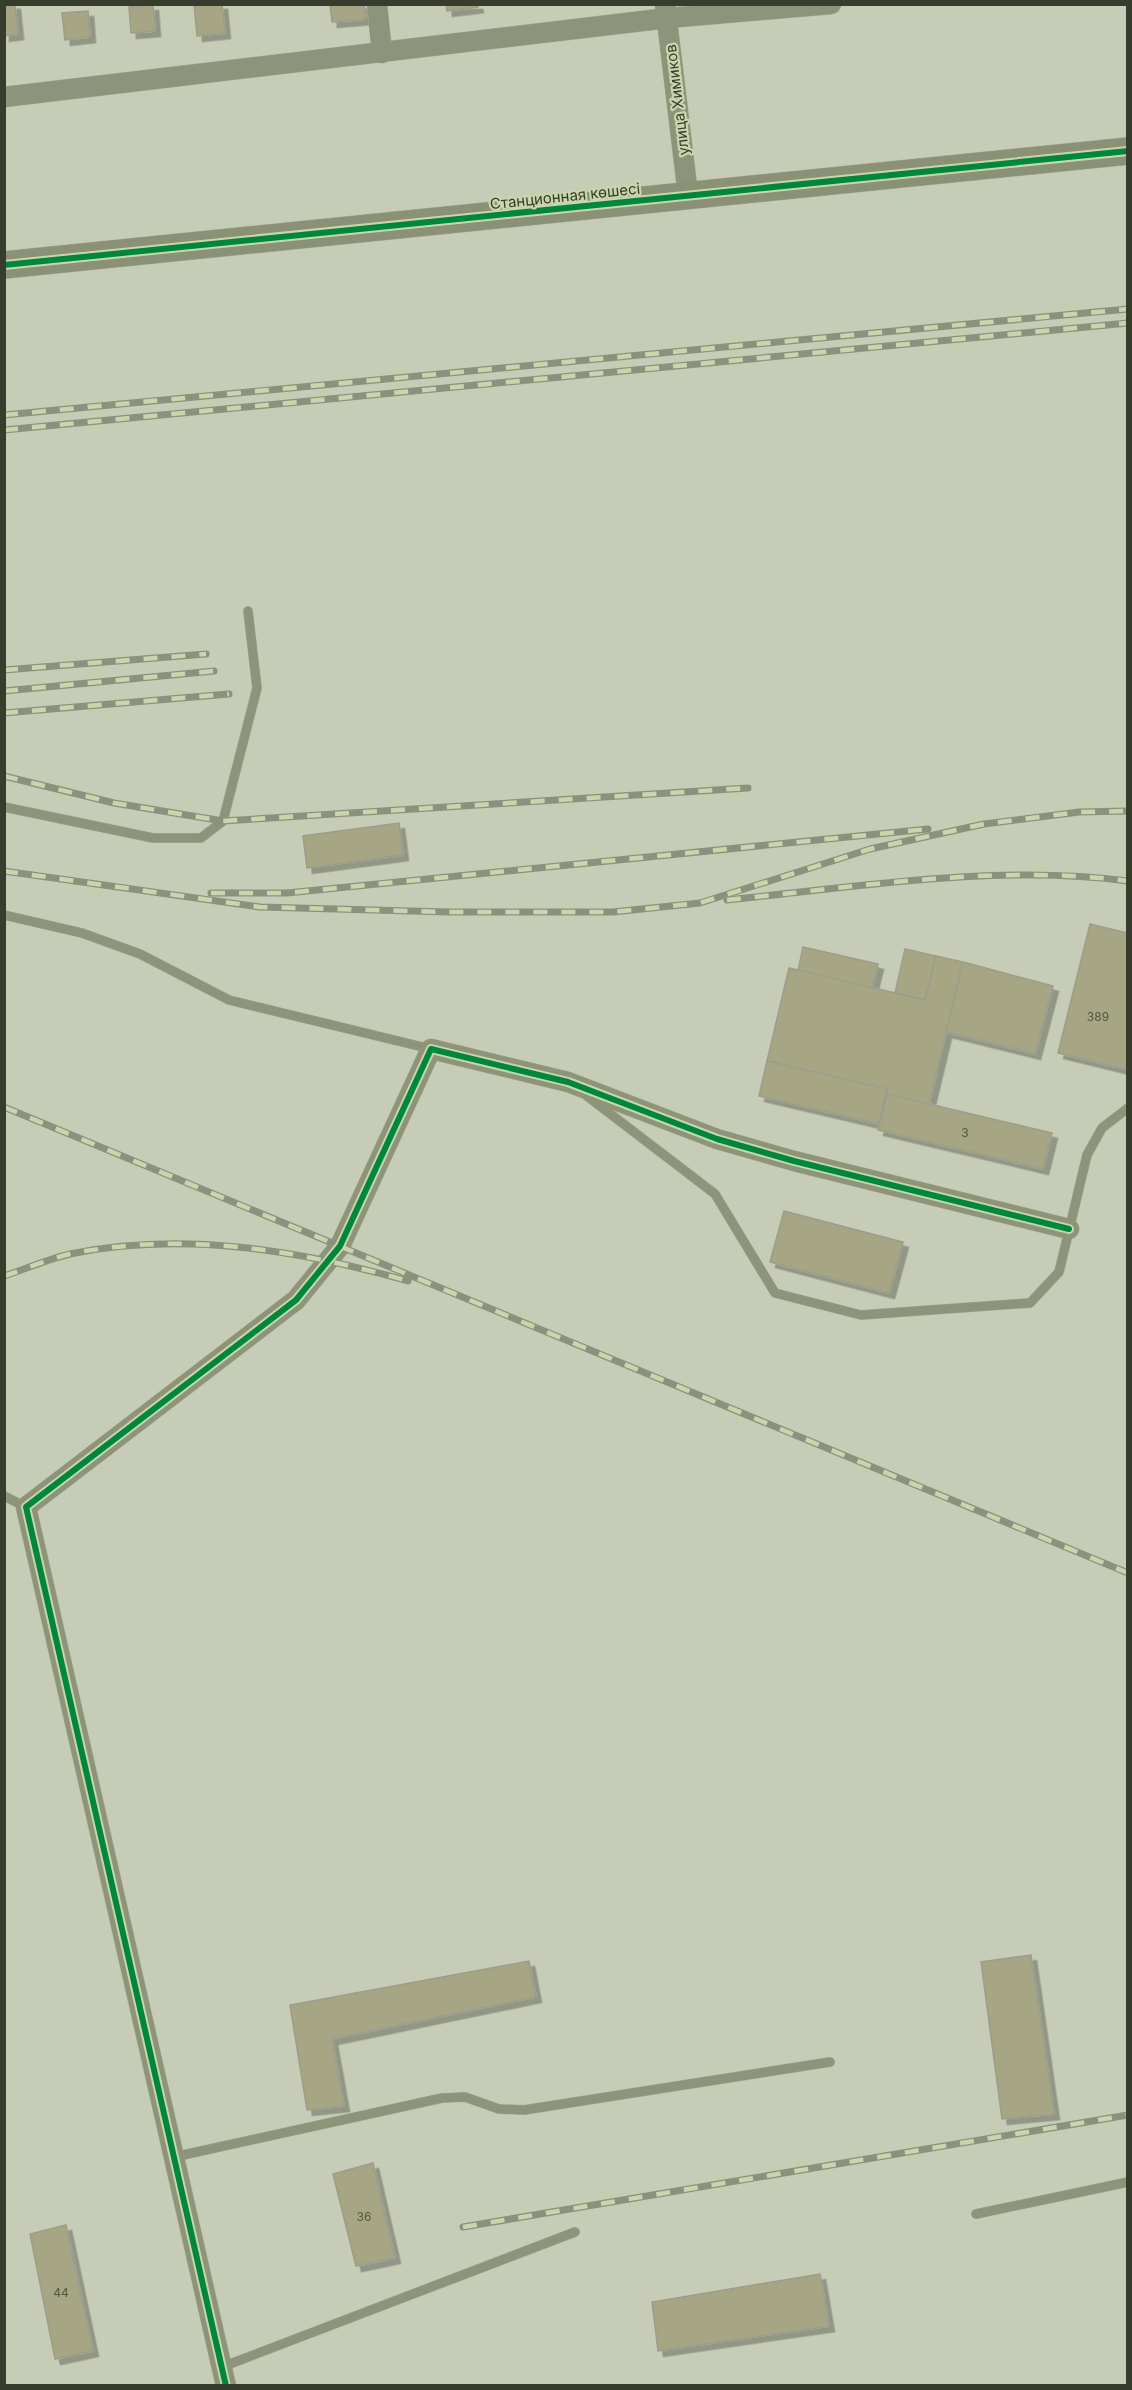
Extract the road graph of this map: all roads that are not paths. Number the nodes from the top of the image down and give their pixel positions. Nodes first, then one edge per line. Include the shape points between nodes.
1 (377, 4) edge
2 (831, 4) edge
3 (667, 11) edge
4 (382, 53) junction
5 (4, 97) edge
6 (1128, 151) edge
7 (688, 195) junction
8 (4, 265) edge
9 (248, 611) dead end
10 (4, 807) edge
11 (4, 915) edge
12 (430, 1049) junction
13 (568, 1082) junction
14 (1128, 1108) edge
15 (1069, 1229) junction
16 (4, 1496) edge
17 (27, 1507) junction
18 (830, 2062) dead end
19 (174, 2157) junction
20 (1128, 2182) edge
21 (976, 2214) dead end
22 (576, 2232) dead end
23 (224, 2376) edge

1 - 4 street
2 - 3 street
3 - 4 street
3 - 7 street, улица Химиков
4 - 5 street
6 - 7 street, Станционная көшесі
7 - 8 street, Станционная көшесі
9 - 10 lane via 257,688 223,821 201,838 153,838
11 - 12 lane via 82,933 140,954 229,1000
12 - 13 street
12 - 17 street via 340,1246 296,1300
13 - 15 street via 717,1139
13 - 15 lane via 715,1194 775,1293 861,1315 1030,1303 1059,1272
14 - 15 lane via 1102,1128 1087,1155
16 - 17 lane
17 - 19 street
18 - 19 lane via 524,2110 499,2109 465,2097 442,2098
19 - 23 street
20 - 21 lane
22 - 23 lane

